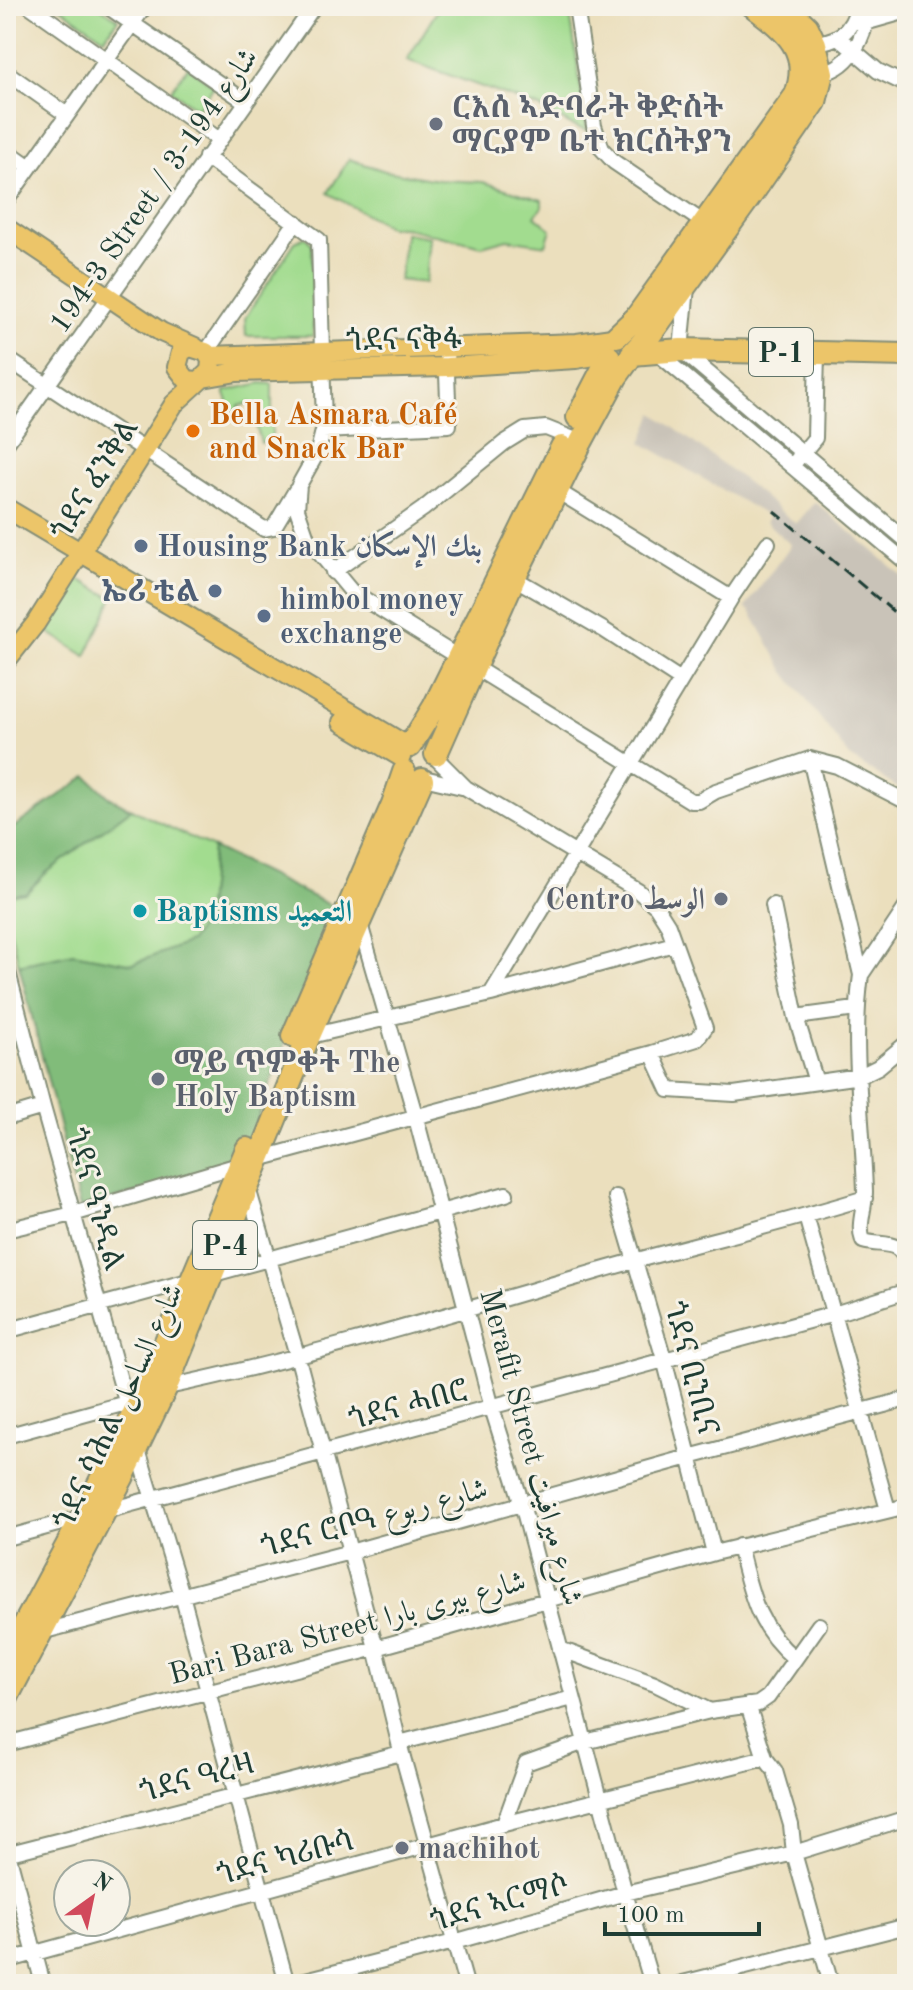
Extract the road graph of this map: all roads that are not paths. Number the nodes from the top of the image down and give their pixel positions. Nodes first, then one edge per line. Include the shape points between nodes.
1 (30, 6) edge
2 (107, 6) edge
3 (145, 6) edge
4 (314, 6) edge
5 (576, 6) edge
6 (753, 6) edge
7 (785, 6) edge
8 (858, 6) edge
9 (869, 6) edge
10 (907, 11) edge
11 (859, 23) junction
12 (132, 24) junction
13 (839, 38) junction
14 (802, 39) junction
15 (853, 52) junction
16 (106, 60) junction
17 (6, 72) edge
18 (812, 74) junction
19 (907, 85) edge
20 (246, 102) junction
21 (67, 115) junction
22 (218, 139) junction
23 (6, 150) edge
24 (206, 157) junction
25 (30, 167) junction
26 (6, 201) edge
27 (296, 222) junction
28 (6, 228) edge
29 (713, 229) junction
30 (680, 275) junction
31 (108, 297) junction
32 (161, 332) junction
33 (618, 350) junction
34 (681, 350) junction
35 (203, 351) junction
36 (656, 352) junction
37 (817, 352) junction
38 (907, 355) edge
39 (6, 358) edge
40 (446, 358) junction
41 (323, 360) junction
42 (177, 364) junction
43 (201, 380) junction
44 (48, 386) junction
45 (174, 404) junction
46 (323, 431) junction
47 (574, 439) junction
48 (6, 444) edge
49 (145, 449) junction
50 (802, 454) junction
51 (792, 467) junction
52 (299, 485) junction
53 (551, 487) junction
54 (6, 508) edge
55 (6, 522) edge
56 (907, 541) edge
57 (768, 543) dead end
58 (78, 558) junction
59 (907, 563) edge
60 (333, 572) junction
61 (507, 574) junction
62 (731, 598) junction
63 (6, 661) edge
64 (466, 662) junction
65 (681, 680) junction
66 (810, 759) junction
67 (418, 762) junction
68 (632, 765) junction
69 (907, 802) edge
70 (576, 852) junction
71 (773, 905) dead end
72 (905, 915) edge
73 (360, 924) junction
74 (674, 944) junction
75 (6, 964) edge
76 (861, 975) junction
77 (491, 994) junction
78 (856, 1009) junction
79 (12, 1012) edge
80 (387, 1017) junction
81 (796, 1017) junction
82 (301, 1036) junction
83 (907, 1043) edge
84 (652, 1053) junction
85 (860, 1076) junction
86 (816, 1082) junction
87 (43, 1107) junction
88 (6, 1118) edge
89 (416, 1118) junction
90 (249, 1162) junction
91 (248, 1188) junction
92 (506, 1194) dead end
93 (616, 1197) dead end
94 (865, 1198) junction
95 (442, 1212) junction
96 (73, 1214) junction
97 (806, 1216) junction
98 (6, 1230) edge
99 (268, 1260) junction
100 (636, 1260) junction
101 (907, 1262) edge
102 (202, 1278) junction
103 (907, 1291) edge
104 (99, 1307) junction
105 (467, 1309) junction
106 (834, 1314) junction
107 (6, 1331) edge
108 (297, 1355) junction
109 (664, 1359) junction
110 (907, 1399) edge
111 (142, 1400) junction
112 (492, 1408) junction
113 (860, 1413) junction
114 (6, 1436) edge
115 (138, 1448) junction
116 (324, 1454) junction
117 (689, 1457) junction
118 (155, 1499) junction
119 (522, 1504) junction
120 (907, 1506) edge
121 (105, 1510) junction
122 (888, 1510) junction
123 (83, 1516) junction
124 (6, 1538) edge
125 (739, 1546) junction
126 (350, 1552) junction
127 (714, 1553) junction
128 (182, 1595) junction
129 (547, 1599) junction
130 (819, 1625) dead end
131 (39, 1632) junction
132 (8, 1642) edge
133 (376, 1648) junction
134 (560, 1649) junction
135 (795, 1659) junction
136 (207, 1694) junction
137 (573, 1698) junction
138 (6, 1699) edge
139 (748, 1705) junction
140 (710, 1711) junction
141 (585, 1742) junction
142 (6, 1744) edge
143 (400, 1748) junction
144 (765, 1758) junction
145 (235, 1794) junction
146 (600, 1800) junction
147 (907, 1818) edge
148 (504, 1824) junction
149 (428, 1846) junction
150 (7, 1852) edge
151 (794, 1853) junction
152 (262, 1890) junction
153 (625, 1893) junction
154 (907, 1926) edge
155 (454, 1942) junction
156 (821, 1948) junction
157 (35, 1954) junction
158 (6, 1961) edge
159 (43, 1984) edge
160 (288, 1984) edge
161 (466, 1984) edge
162 (652, 1984) edge
163 (679, 1984) edge
164 (831, 1984) edge

1 - 16 street
2 - 12 street
3 - 12 street
4 - 20 street, 194-3 Street / شارع 194-3
5 - 29 street via 602,149
6 - 14 highway
7 - 14 highway
8 - 11 street
9 - 11 street
10 - 11 street
11 - 13 street
11 - 15 street
12 - 16 street
12 - 20 street
13 - 14 street
13 - 15 street
14 - 18 highway
15 - 18 street via 839,67
15 - 19 street
16 - 21 street
16 - 22 street
17 - 21 street
18 - 29 highway via 815,102 772,147
20 - 22 street, 194-3 Street / شارع 194-3
21 - 25 street
22 - 24 street, 194-3 Street / شارع 194-3
23 - 25 street
24 - 27 street
24 - 31 street, 194-3 Street / شارع 194-3
25 - 26 street
27 - 35 street
27 - 41 street via 321,245
28 - 31 main road, ጎደና ናቅፋ
29 - 30 highway
30 - 33 highway via 652,332
30 - 34 street
31 - 32 main road, ጎደና ናቅፋ
31 - 44 street, 194-3 Street / شارع 194-3
32 - 35 main road, ጎደና ናቅፋ
32 - 42 main road, ጎደና ናቅፋ
33 - 36 highway, P-1
33 - 40 main road, ጎደና ናቅፋ via 576,359
33 - 47 highway
34 - 36 highway, P-1
34 - 37 highway, P-1
34 - 50 street
35 - 41 main road, ጎደና ናቅፋ
35 - 42 main road via 181,352
35 - 43 main road via 211,366
36 - 51 street
37 - 38 highway, P-1
37 - 50 street via 815,438
39 - 44 street
40 - 41 main road, ጎደና ናቅፋ
40 - 46 street via 449,425
41 - 43 main road, ጎደና ናቅፋ
41 - 46 street
42 - 43 main road via 187,380
42 - 45 main road, ጎደና ፈንቅል
43 - 45 main road, ጎደና ፈንቅል
44 - 48 street, 194-3 Street / شارع 194-3
44 - 49 street
45 - 49 main road, ጎደና ፈንቅል
46 - 52 street
47 - 53 highway
47 - 60 street via 546,428 525,430
49 - 52 street via 264,529 274,527
49 - 58 main road, ጎደና ፈንቅል
50 - 51 street
50 - 56 street
51 - 59 street
52 - 60 street via 300,522
53 - 61 highway
53 - 62 street
54 - 58 main road
55 - 58 main road
57 - 62 street
58 - 63 main road, ጎደና ፈንቅል
58 - 67 main road
60 - 64 street via 351,591
61 - 64 highway
61 - 65 street
62 - 65 street
64 - 67 highway via 434,707
64 - 68 street
65 - 68 street
66 - 68 street via 699,801
66 - 69 street via 837,766
66 - 76 street
67 - 70 street
67 - 73 highway, ጎደና ሳሕል شارع الساحل / P-4
67 - 82 highway, ጎደና ሳሕል شارع الساحل / P-4 via 393,804
68 - 70 street
70 - 74 street via 656,906
70 - 77 street
71 - 81 street
72 - 76 street
73 - 80 street, Merafit Street شارع ميرافيت
73 - 82 highway, ጎደና ሳሕል شارع الساحل / P-4
74 - 77 street
74 - 84 street via 705,1028 697,1039
75 - 79 street, ጎደና ዓንዲል
76 - 78 street
77 - 80 street
78 - 81 street
78 - 85 street
79 - 87 street, ጎደና ዓንዲል
80 - 82 street
80 - 89 street, Merafit Street شارع ميرافيت
81 - 86 street
82 - 90 highway, ጎደና ሳሕል شارع الساحل / P-4
83 - 85 street
84 - 86 street via 674,1092 734,1094
84 - 89 street
85 - 86 street
85 - 94 street
87 - 88 street
87 - 96 street, ጎደና ዓንዲል
89 - 90 street
89 - 95 street, Merafit Street شارع ميرافيت
90 - 91 highway, ጎደና ሳሕል شارع الساحل / P-4
90 - 96 street
90 - 102 highway, ጎደና ሳሕል شارع الساحل / P-4
91 - 99 street
91 - 102 highway, ጎደና ሳሕል شارع الساحل / P-4
92 - 95 street
93 - 100 street, ጎደና ቢንቢና
94 - 97 street
94 - 101 street via 863,1241 895,1245
95 - 99 street
95 - 105 street, Merafit Street شارع ميرافيت
96 - 98 street
96 - 104 street, ጎደና ዓንዲል
97 - 100 street
97 - 106 street
99 - 102 street
99 - 108 street
100 - 105 street
100 - 109 street, ጎደና ቢንቢና
102 - 104 street
102 - 111 highway, ጎደና ሳሕል شارع الساحل / P-4
103 - 106 street, ጎደና ሓበሮ
104 - 107 street
104 - 111 street, ጎደና ዓንዲል
105 - 108 street
105 - 112 street, Merafit Street شارع ميرافيت
106 - 109 street, ጎደና ሓበሮ
106 - 113 street
108 - 111 street
108 - 116 street
109 - 112 street, ጎደና ሓበሮ
109 - 117 street, ጎደና ቢንቢና
110 - 113 street, ጎደና ሮቦዓ شارع ربوع
111 - 114 street
111 - 115 highway, ጎደና ሳሕል شارع الساحل / P-4
111 - 115 street, ጎደና ዓንዲል
111 - 123 highway, ጎደና ሳሕል شارع الساحل / P-4
112 - 116 street, ጎደና ሓበሮ
112 - 119 street, Merafit Street شارع ميرافيت
113 - 117 street, ጎደና ሮቦዓ شارع ربوع
113 - 122 street
115 - 118 street, ጎደና ዓንዲል
115 - 121 highway, ጎደና ሳሕል شارع الساحل / P-4
116 - 118 street, ጎደና ሓበሮ
116 - 126 street
117 - 119 street, ጎደና ሮቦዓ شارع ربوع
117 - 127 street, ጎደና ቢንቢና
118 - 121 street, ጎደና ሓበሮ
118 - 128 street, ጎደና ዓንዲል
119 - 126 street, ጎደና ሮቦዓ شارع ربوع
119 - 129 street, Merafit Street شارع ميرافيت
120 - 122 street, Bari Bara Street شارع بيرى بارا
121 - 123 street, ጎደና ሓበሮ
121 - 131 highway, ጎደና ሳሕል شارع الساحل / P-4
122 - 125 street, Bari Bara Street شارع بيرى بارا
123 - 124 street, ጎደና ሓበሮ
123 - 132 highway, ጎደና ሳሕል شارع الساحل / P-4
125 - 127 street, Bari Bara Street شارع بيرى بارا
125 - 135 street via 762,1622
126 - 128 street, ጎደና ሮቦዓ شارع ربوع
126 - 133 street
127 - 129 street, Bari Bara Street شارع بيرى بارا
128 - 131 street, ጎደና ሮቦዓ شارع ربوع
128 - 136 street, ጎደና ዓንዲል
129 - 133 street, Bari Bara Street شارع بيرى بارا
129 - 134 street, Merafit Street شارع ميرافيت
130 - 135 street
131 - 132 street, ጎደና ሮቦዓ شارع ربوع
131 - 138 highway, ጎደና ሳሕል شارع الساحل / P-4
133 - 136 street, Bari Bara Street شارع بيرى بارا
133 - 143 street
134 - 137 street, Merafit Street شارع ميرافيت
134 - 140 street
135 - 139 street via 768,1697
136 - 142 street, Bari Bara Street شارع بيرى بارا
136 - 145 street, ጎደና ዓንዲል
137 - 141 street, Merafit Street شارع ميرافيت
137 - 143 street, ጎደና ዓረዛ
139 - 140 street
139 - 144 street
140 - 141 street
141 - 146 street, Merafit Street شارع ميرافيت
141 - 148 street via 526,1763
143 - 145 street, ጎደና ዓረዛ
143 - 149 street
144 - 146 street, ጎደና ካሪቡሳ
144 - 151 street via 775,1771
145 - 150 street, ጎደና ዓረዛ
145 - 152 street, ጎደና ዓንዲል
146 - 148 street, ጎደና ካሪቡሳ
146 - 153 street, Merafit Street شارع ميرافيت
147 - 151 street, ጎደና ኣርማሶ
148 - 149 street, ጎደና ካሪቡሳ
149 - 152 street, ጎደና ካሪቡሳ
149 - 155 street
150 - 157 street
151 - 153 street, ጎደና ኣርማሶ
151 - 156 street
152 - 157 street, ጎደና ካሪቡሳ
152 - 160 street, ጎደና ዓንዲል
153 - 155 street, ጎደና ኣርማሶ
153 - 162 street, Merafit Street شارع ميرافيت
154 - 156 street
155 - 160 street, ጎደና ኣርማሶ
155 - 161 street
156 - 163 street
156 - 164 street
157 - 158 street, ጎደና ካሪቡሳ
157 - 159 street

